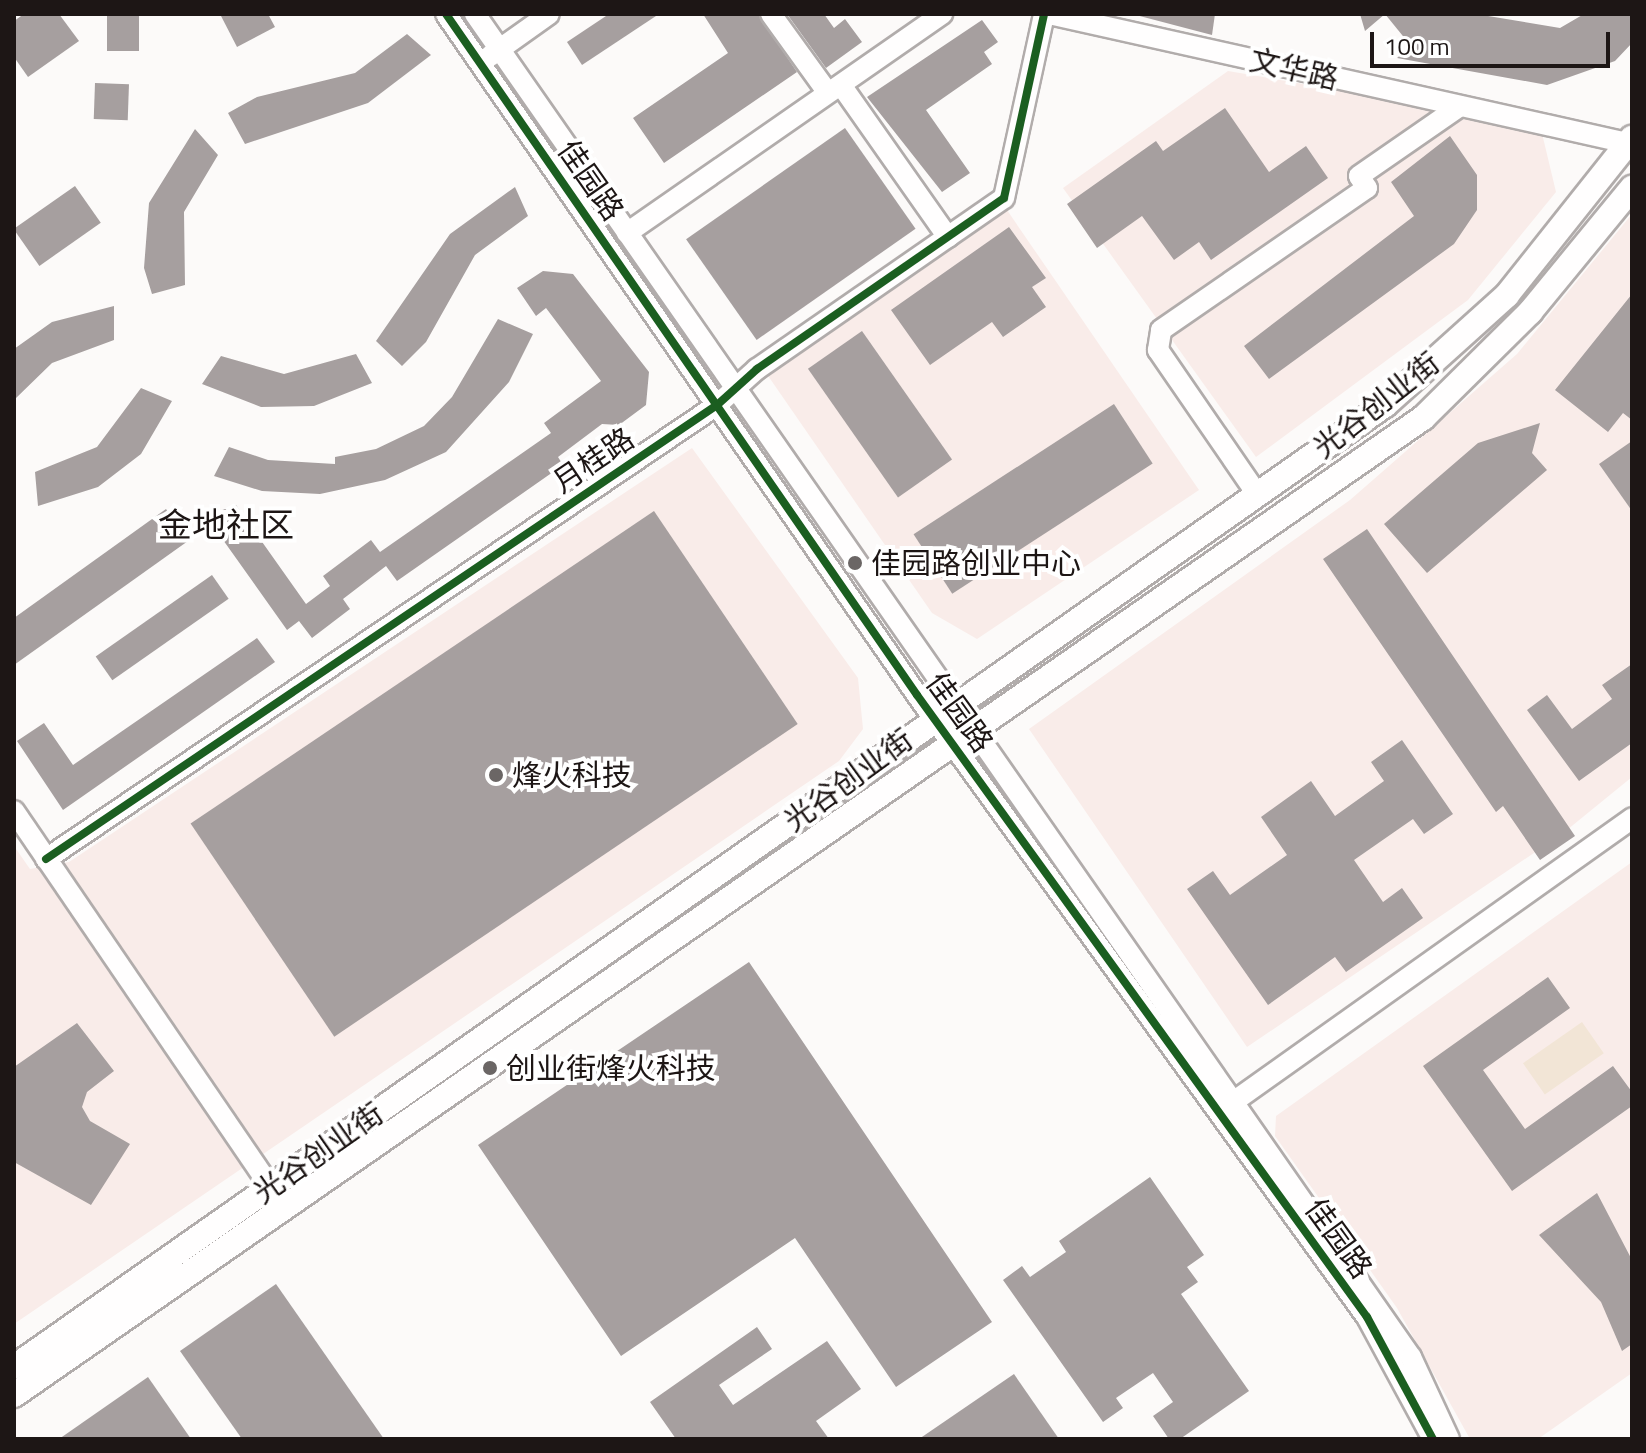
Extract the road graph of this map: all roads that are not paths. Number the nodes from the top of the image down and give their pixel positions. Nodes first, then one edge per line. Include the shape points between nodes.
1 (446, 14) edge
2 (475, 14) edge
3 (549, 14) edge
4 (771, 14) edge
5 (942, 14) edge
6 (1047, 14) edge
7 (500, 49) junction
8 (480, 63) junction
9 (834, 89) junction
10 (1460, 106) junction
11 (1631, 142) edge
12 (1632, 188) edge
13 (627, 233) junction
14 (948, 237) junction
15 (736, 392) junction
16 (717, 405) junction
17 (1257, 494) junction
18 (955, 703) junction
19 (934, 718) junction
20 (976, 731) junction
21 (957, 748) junction
22 (14, 811) edge
23 (1632, 818) edge
24 (46, 859) junction
25 (1233, 1102) junction
26 (270, 1186) junction
27 (284, 1210) junction
28 (14, 1367) edge
29 (14, 1395) edge
30 (1433, 1439) edge
31 (1449, 1439) edge

1 - 8 street, 佳园路
2 - 7 street, 佳园路
3 - 7 street
4 - 9 street
5 - 9 street
6 - 10 street, 文华路
6 - 14 street, 月桂路 via 1004,198
7 - 8 street
7 - 13 street, 佳园路
8 - 16 street, 佳园路
9 - 13 street
9 - 14 street
10 - 11 street, 文华路
10 - 17 street via 1359,176 1367,188 1161,330 1158,350
11 - 17 main road, 光谷创业街 via 1507,295 1385,405
12 - 20 main road, 光谷创业街 via 1530,312 1423,418
13 - 15 street, 佳园路
14 - 15 street, 月桂路 via 757,369
15 - 16 street, 月桂路
15 - 18 street, 佳园路
16 - 19 street, 佳园路
16 - 24 street, 月桂路
17 - 18 main road, 光谷创业街
18 - 19 main road, 光谷创业街
18 - 20 street, 佳园路
19 - 21 street, 佳园路
19 - 26 main road, 光谷创业街
20 - 21 main road, 光谷创业街
20 - 25 street, 佳园路
21 - 27 main road, 光谷创业街
21 - 30 street, 佳园路 via 1367,1317
22 - 24 street
23 - 25 street
24 - 26 street
25 - 31 street, 佳园路 via 1411,1357
26 - 27 street
26 - 28 main road, 光谷创业街
27 - 29 main road, 光谷创业街

